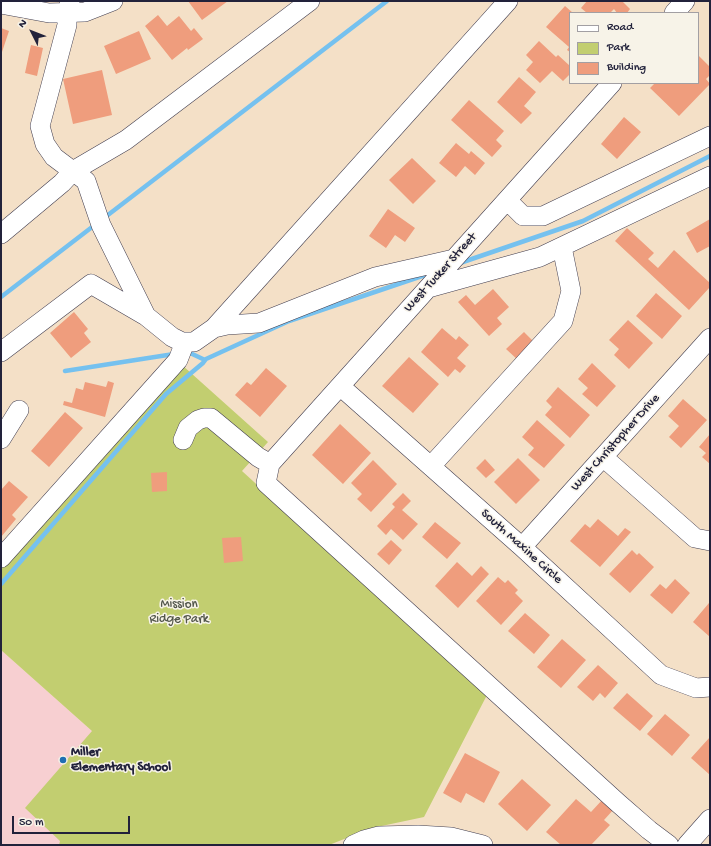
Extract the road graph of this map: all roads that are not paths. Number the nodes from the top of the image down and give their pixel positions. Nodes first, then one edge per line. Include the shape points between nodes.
1 (113, 1) edge
2 (310, 1) edge
3 (508, 1) edge
4 (685, 1) edge
5 (1, 4) edge
6 (68, 7) edge
7 (675, 12) edge
8 (611, 84) edge
9 (710, 136) edge
10 (72, 171) junction
11 (710, 176) edge
12 (507, 200) junction
13 (1, 234) edge
14 (562, 247) junction
15 (454, 260) junction
16 (428, 288) junction
17 (146, 316) junction
18 (214, 328) junction
19 (185, 342) junction
20 (707, 346) edge
21 (1, 352) edge
22 (340, 386) junction
23 (19, 410) dead end
24 (1, 439) edge
25 (183, 440) dead end
26 (603, 457) junction
27 (270, 464) junction
28 (431, 466) junction
29 (710, 541) edge
30 (522, 547) junction
31 (1, 558) edge
32 (710, 687) edge
33 (710, 819) edge
34 (353, 845) edge
35 (483, 845) edge
36 (669, 845) edge
37 (687, 845) edge

1 - 6 street via 85,12
2 - 10 street via 126,140
3 - 18 street
4 - 7 street
5 - 6 street via 49,13
6 - 10 street via 67,26 40,126 45,144 54,157
8 - 12 street, West Tucker Street
9 - 12 street via 543,216 523,216
10 - 13 street via 62,183
10 - 17 street via 86,181 101,225
11 - 14 street
12 - 15 street, West Tucker Street
14 - 16 street via 540,257
14 - 28 street via 571,291 563,321
15 - 16 street, West Tucker Street
15 - 18 street via 375,277 258,323
16 - 22 street, West Tucker Street
17 - 19 street via 172,337
17 - 21 street via 91,284
18 - 19 street via 194,342
19 - 31 street via 178,360
20 - 26 street, West Christopher Drive
22 - 27 street, West Tucker Street
22 - 28 street, South Maxine Circle
23 - 24 street
25 - 27 street via 188,428 198,420 211,418
26 - 29 street via 695,538
26 - 30 street, West Christopher Drive
27 - 36 street via 266,483 623,807
28 - 30 street, South Maxine Circle
30 - 32 street, South Maxine Circle via 661,674 696,688
33 - 37 street
34 - 35 street via 379,836 418,835 451,837

